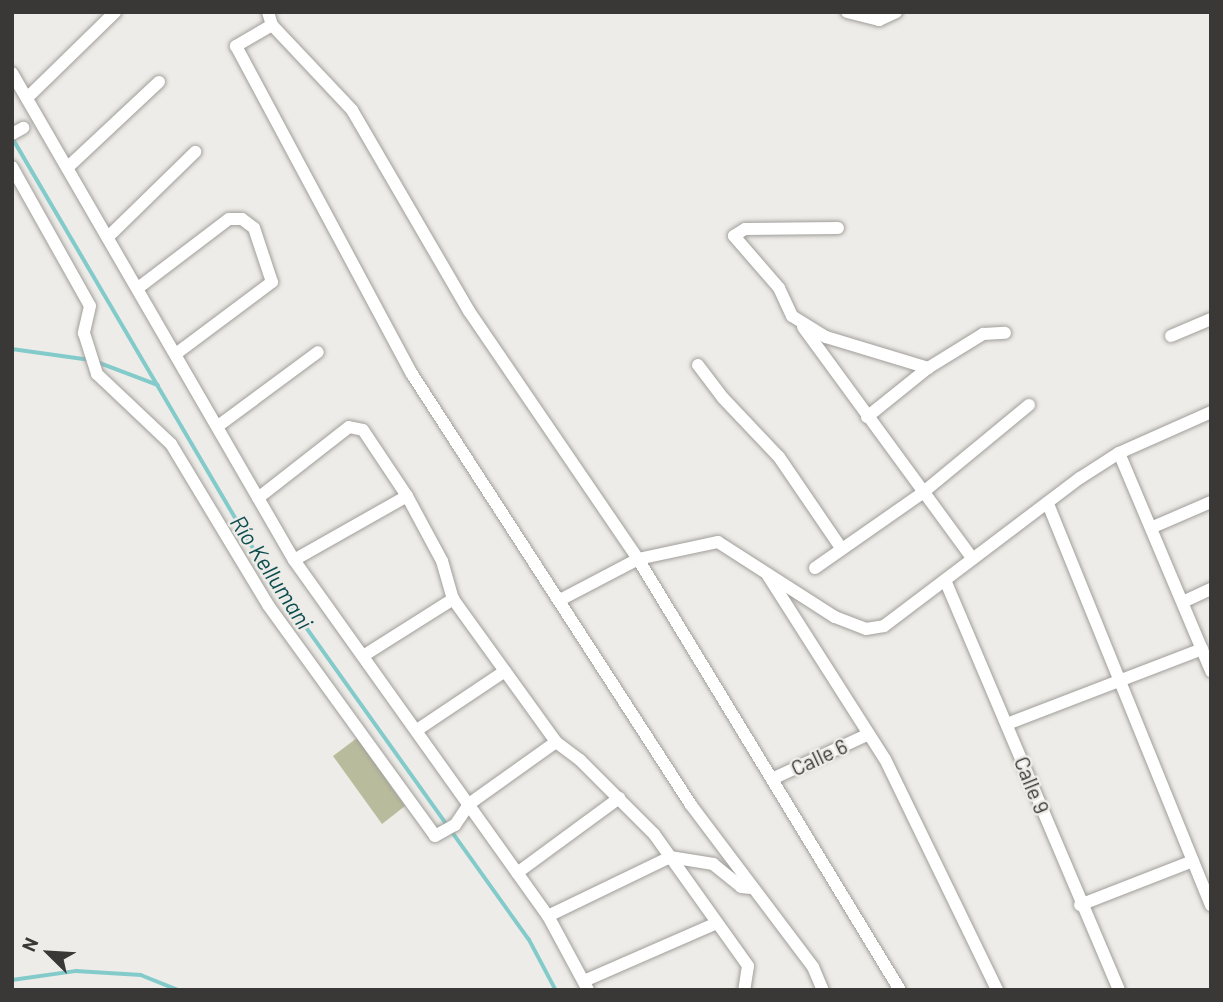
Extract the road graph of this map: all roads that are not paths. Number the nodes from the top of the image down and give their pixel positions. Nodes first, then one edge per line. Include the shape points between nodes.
1 (115, 12) edge
2 (847, 12) edge
3 (896, 12) edge
4 (270, 18) edge
5 (12, 73) edge
6 (159, 82) dead end
7 (27, 99) junction
8 (195, 152) dead end
9 (12, 167) edge
10 (67, 168) junction
11 (838, 228) dead end
12 (108, 237) junction
13 (138, 288) junction
14 (792, 316) junction
15 (1211, 319) edge
16 (1005, 333) dead end
17 (1171, 336) dead end
18 (318, 352) dead end
19 (177, 353) junction
20 (698, 365) dead end
21 (928, 368) junction
22 (1029, 405) dead end
23 (1211, 412) edge
24 (867, 417) junction
25 (218, 426) junction
26 (1119, 453) junction
27 (921, 494) junction
28 (407, 496) junction
29 (258, 498) junction
30 (1211, 502) edge
31 (1048, 504) junction
32 (1153, 527) junction
33 (841, 548) junction
34 (972, 558) junction
35 (638, 559) junction
36 (294, 560) junction
37 (816, 568) dead end
38 (766, 574) junction
39 (946, 580) junction
40 (1211, 589) edge
41 (453, 599) junction
42 (560, 600) junction
43 (1185, 601) junction
44 (1202, 649) junction
45 (363, 656) junction
46 (505, 671) junction
47 (1211, 671) edge
48 (1117, 684) junction
49 (1007, 724) junction
50 (417, 730) junction
51 (867, 736) junction
52 (556, 742) junction
53 (772, 779) junction
54 (619, 798) junction
55 (469, 804) junction
56 (670, 857) junction
57 (1193, 861) junction
58 (517, 873) junction
59 (751, 888) junction
60 (1080, 905) junction
61 (1211, 905) edge
62 (548, 916) junction
63 (718, 923) junction
64 (586, 985) edge
65 (744, 990) edge
66 (823, 990) edge
67 (900, 990) edge
68 (997, 990) edge
69 (1119, 990) edge

1 - 7 street
2 - 3 street via 879,20
4 - 35 street via 352,110 469,311
4 - 42 street via 236,46 412,374
5 - 7 street
6 - 10 street
7 - 10 street
8 - 12 street
9 - 55 street via 90,306 84,334 97,374 171,444 268,605 435,836 450,828
10 - 12 street
11 - 14 street via 745,229 734,236 779,288
12 - 13 street
13 - 19 street
13 - 19 street via 229,219 242,219 254,228 272,282
14 - 21 street via 826,337
14 - 24 street
15 - 17 street
16 - 21 street via 983,334
18 - 25 street
19 - 25 street
20 - 33 street via 779,457
21 - 24 street
22 - 27 street
23 - 26 street
24 - 27 street
25 - 29 street
26 - 31 street
26 - 32 street
27 - 33 street
27 - 34 street
28 - 29 street via 356,426
28 - 36 street
28 - 41 street via 442,561
29 - 36 street
30 - 32 street
31 - 34 street
31 - 48 street
32 - 43 street
33 - 37 street
34 - 39 street
35 - 38 street via 718,542
35 - 42 street
35 - 53 street
36 - 45 street
38 - 39 street via 814,605 866,629 884,626
38 - 51 street
39 - 49 street, Calle 9
40 - 43 street
41 - 45 street
41 - 46 street
42 - 59 street via 691,805
43 - 44 street
44 - 47 street
44 - 48 street
45 - 50 street
46 - 50 street
46 - 52 street
48 - 49 street
48 - 57 street
49 - 60 street, Calle 9
50 - 55 street
51 - 53 street, Calle 6
51 - 68 street via 885,759
52 - 54 street
52 - 55 street
53 - 67 street
54 - 56 street
54 - 58 street
55 - 58 street
56 - 59 street via 712,864 741,887
56 - 62 street
56 - 63 street
57 - 60 street
57 - 61 street
58 - 62 street
59 - 66 street via 813,967
60 - 69 street, Calle 9
62 - 64 street
63 - 64 street
63 - 65 street via 748,966

